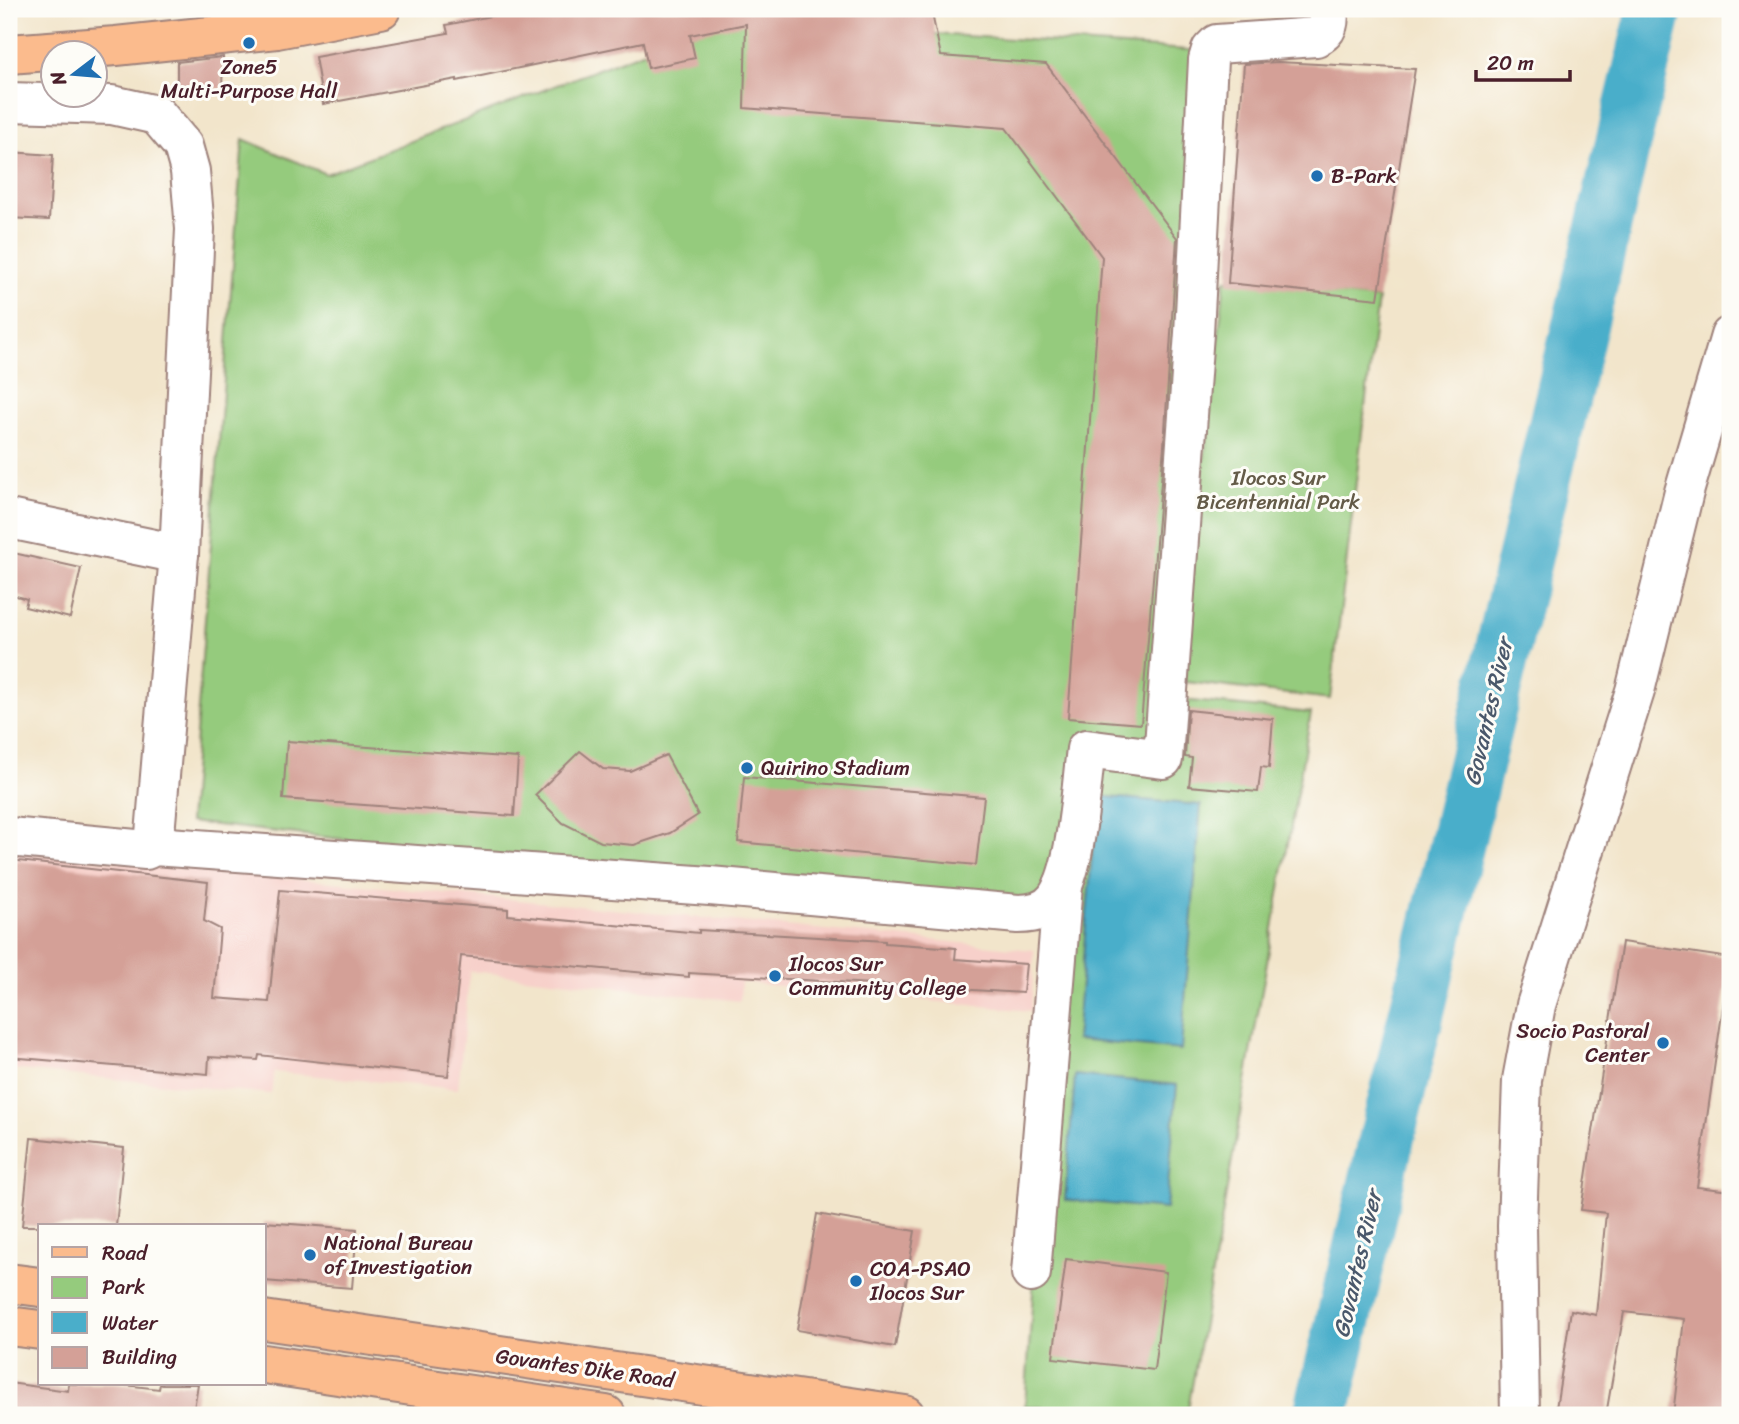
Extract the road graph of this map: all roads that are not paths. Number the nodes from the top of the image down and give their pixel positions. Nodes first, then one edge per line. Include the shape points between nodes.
1 (381, 9) edge
2 (1328, 9) edge
3 (9, 54) edge
4 (9, 102) edge
5 (1730, 335) edge
6 (9, 519) edge
7 (179, 554) junction
8 (9, 837) edge
9 (154, 846) junction
10 (1063, 885) junction
11 (1031, 1273) dead end
12 (9, 1283) edge
13 (38, 1287) edge
14 (266, 1321) edge
15 (9, 1326) edge
16 (38, 1330) edge
17 (337, 1331) junction
18 (266, 1364) edge
19 (330, 1374) junction
20 (704, 1401) edge
21 (606, 1415) edge
22 (905, 1415) edge
23 (1520, 1415) edge

1 - 3 main road via 277,29
2 - 10 street via 1328,26 1316,37 1217,44 1211,50 1163,759 1086,748 1069,872
4 - 7 street via 112,105 157,116 183,146 195,229
5 - 23 street via 1684,492 1635,691 1536,1005 1522,1080 1517,1226
6 - 7 street
7 - 9 street
8 - 9 street via 146,850
9 - 10 street via 710,886 1018,914 1044,909
10 - 11 street
12 - 13 main road
14 - 17 main road, Govantes Dike Road
15 - 16 main road
17 - 19 main road
17 - 20 main road, Govantes Dike Road
18 - 19 main road, Govantes Dike Road
19 - 21 main road, Govantes Dike Road
20 - 22 main road, Govantes Dike Road

